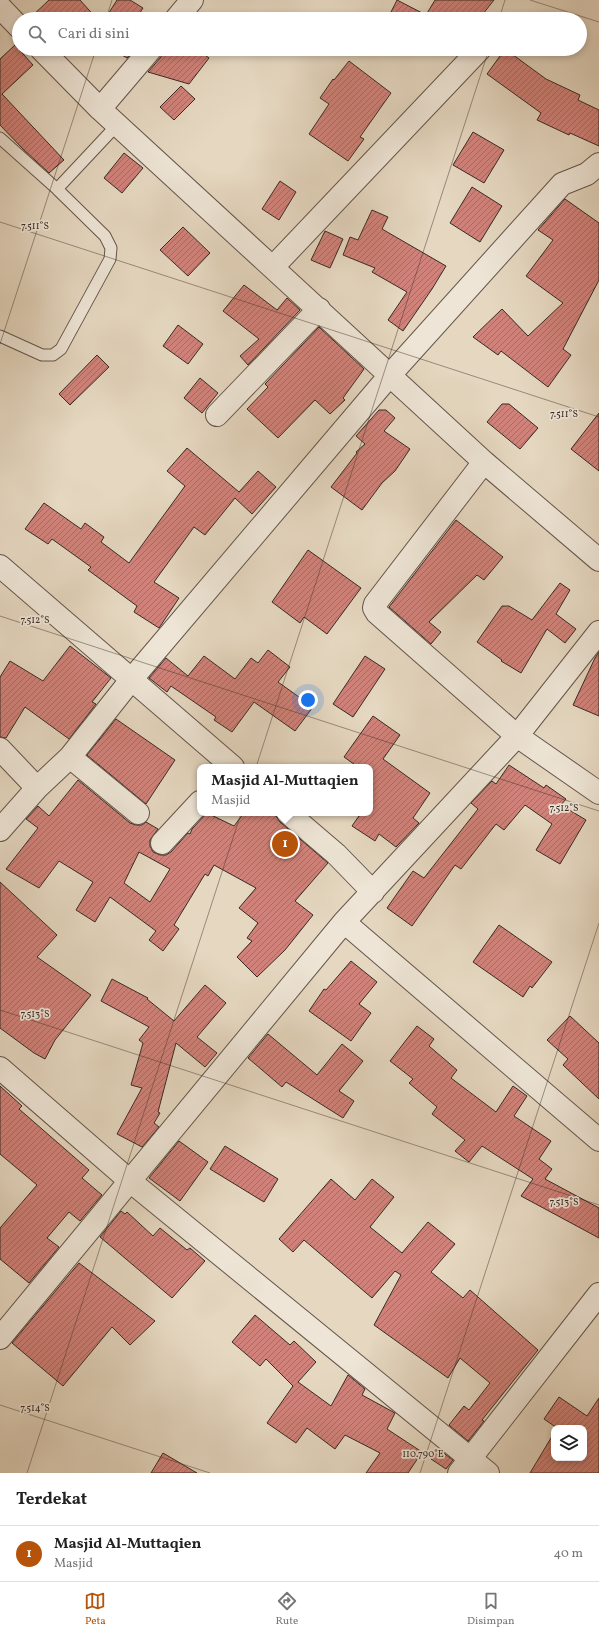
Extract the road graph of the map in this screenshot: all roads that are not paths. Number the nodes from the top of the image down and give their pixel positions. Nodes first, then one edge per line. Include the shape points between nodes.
1 (192, 0) edge
2 (0, 7) edge
3 (182, 12) edge
4 (12, 20) edge
5 (48, 56) edge
6 (145, 56) edge
7 (473, 56) edge
8 (100, 109) junction
9 (118, 124) junction
10 (0, 138) edge
11 (599, 164) edge
12 (57, 189) junction
13 (273, 267) junction
14 (319, 310) junction
15 (0, 336) edge
16 (390, 375) junction
17 (218, 415) dead end
18 (484, 462) junction
19 (599, 560) edge
20 (0, 566) edge
21 (599, 632) edge
22 (131, 680) junction
23 (517, 736) junction
24 (0, 748) edge
25 (70, 757) junction
26 (229, 764) edge
27 (37, 788) junction
28 (599, 793) edge
29 (197, 805) edge
30 (138, 813) dead end
31 (292, 816) edge
32 (0, 830) edge
33 (162, 843) dead end
34 (373, 892) junction
35 (344, 922) junction
36 (0, 1068) edge
37 (599, 1140) edge
38 (130, 1180) junction
39 (599, 1294) edge
40 (0, 1338) edge
41 (464, 1466) edge
42 (488, 1473) edge

1 - 3 street
2 - 4 street
5 - 8 street
6 - 8 street
7 - 13 street
8 - 9 street
9 - 12 lane
9 - 13 street
10 - 12 lane
11 - 16 street via 587,174 562,184
12 - 15 lane via 105,236 110,248 110,259 61,349 53,355 42,355
13 - 14 street
14 - 16 street
14 - 17 street
16 - 18 street
16 - 22 street
18 - 19 street
18 - 23 street via 374,608
20 - 22 street
21 - 23 street
22 - 25 street
22 - 26 street
23 - 28 street
23 - 34 street
24 - 27 street
25 - 27 street
25 - 30 street
27 - 32 street
29 - 33 street
31 - 34 street via 336,854
34 - 35 street
35 - 37 street
35 - 38 street
36 - 38 street
38 - 40 street
38 - 41 street
39 - 41 street
41 - 42 street

